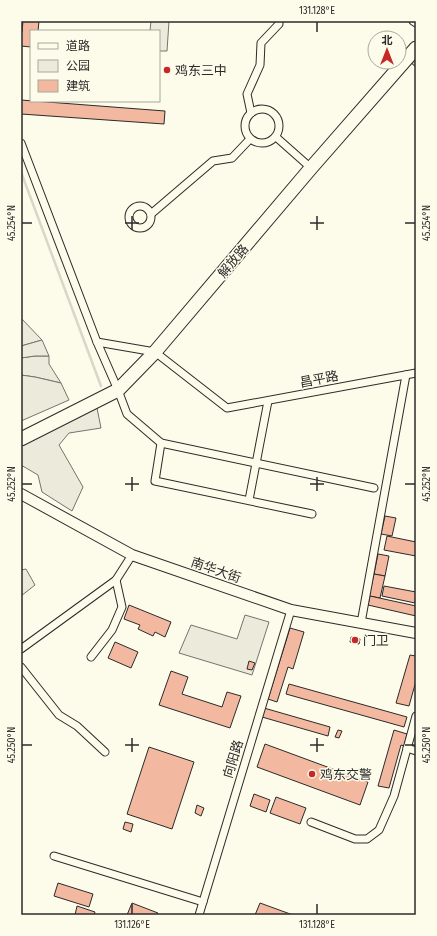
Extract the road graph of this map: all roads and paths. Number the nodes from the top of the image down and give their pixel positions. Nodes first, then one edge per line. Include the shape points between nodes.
1 (280, 21) edge
2 (413, 21) edge
3 (416, 23) edge
4 (416, 48) edge
5 (251, 113) junction
6 (276, 137) junction
7 (250, 139) junction
8 (21, 143) edge
9 (311, 168) junction
10 (151, 214) dead end
11 (97, 342) junction
12 (155, 352) junction
13 (416, 374) edge
14 (406, 375) junction
15 (118, 390) junction
16 (268, 401) junction
17 (21, 438) edge
18 (162, 443) junction
19 (257, 464) junction
20 (374, 488) dead end
21 (21, 494) edge
22 (249, 500) junction
23 (312, 514) dead end
24 (132, 555) junction
25 (116, 580) junction
26 (291, 610) junction
27 (361, 623) junction
28 (416, 632) edge
29 (21, 649) edge
30 (91, 657) dead end
31 (21, 667) edge
32 (416, 716) edge
33 (407, 748) junction
34 (416, 751) edge
35 (105, 752) dead end
36 (311, 822) dead end
37 (54, 856) dead end
38 (203, 902) junction
39 (199, 915) edge

1 - 5 street via 261,43 260,65 247,94
2 - 3 street
4 - 9 highway, 解放路
5 - 6 street via 262,108 273,112 280,126
5 - 7 street via 247,117 245,128
6 - 7 street via 260,144
6 - 9 street
7 - 10 street via 232,158 213,161
8 - 11 street
9 - 12 highway, 解放路
11 - 12 street
11 - 15 street
12 - 15 highway, 解放路
12 - 16 street, 昌平路 via 227,408
13 - 14 street, 昌平路
14 - 16 street, 昌平路
14 - 27 street
15 - 17 highway, 解放路
15 - 18 street via 127,414
16 - 19 street
18 - 19 street
18 - 22 street via 155,480
19 - 20 street
19 - 22 street
21 - 24 main road, 南华大街
22 - 23 street
24 - 25 street
24 - 26 main road, 南华大街
25 - 29 street
25 - 30 street via 122,607 112,630
26 - 27 main road, 南华大街
26 - 38 street, 向阳路
27 - 28 main road, 南华大街
31 - 35 street via 60,715 77,726
32 - 33 street
33 - 34 street
33 - 36 street via 394,796 379,830 367,839 355,839
37 - 38 street
38 - 39 street, 向阳路

